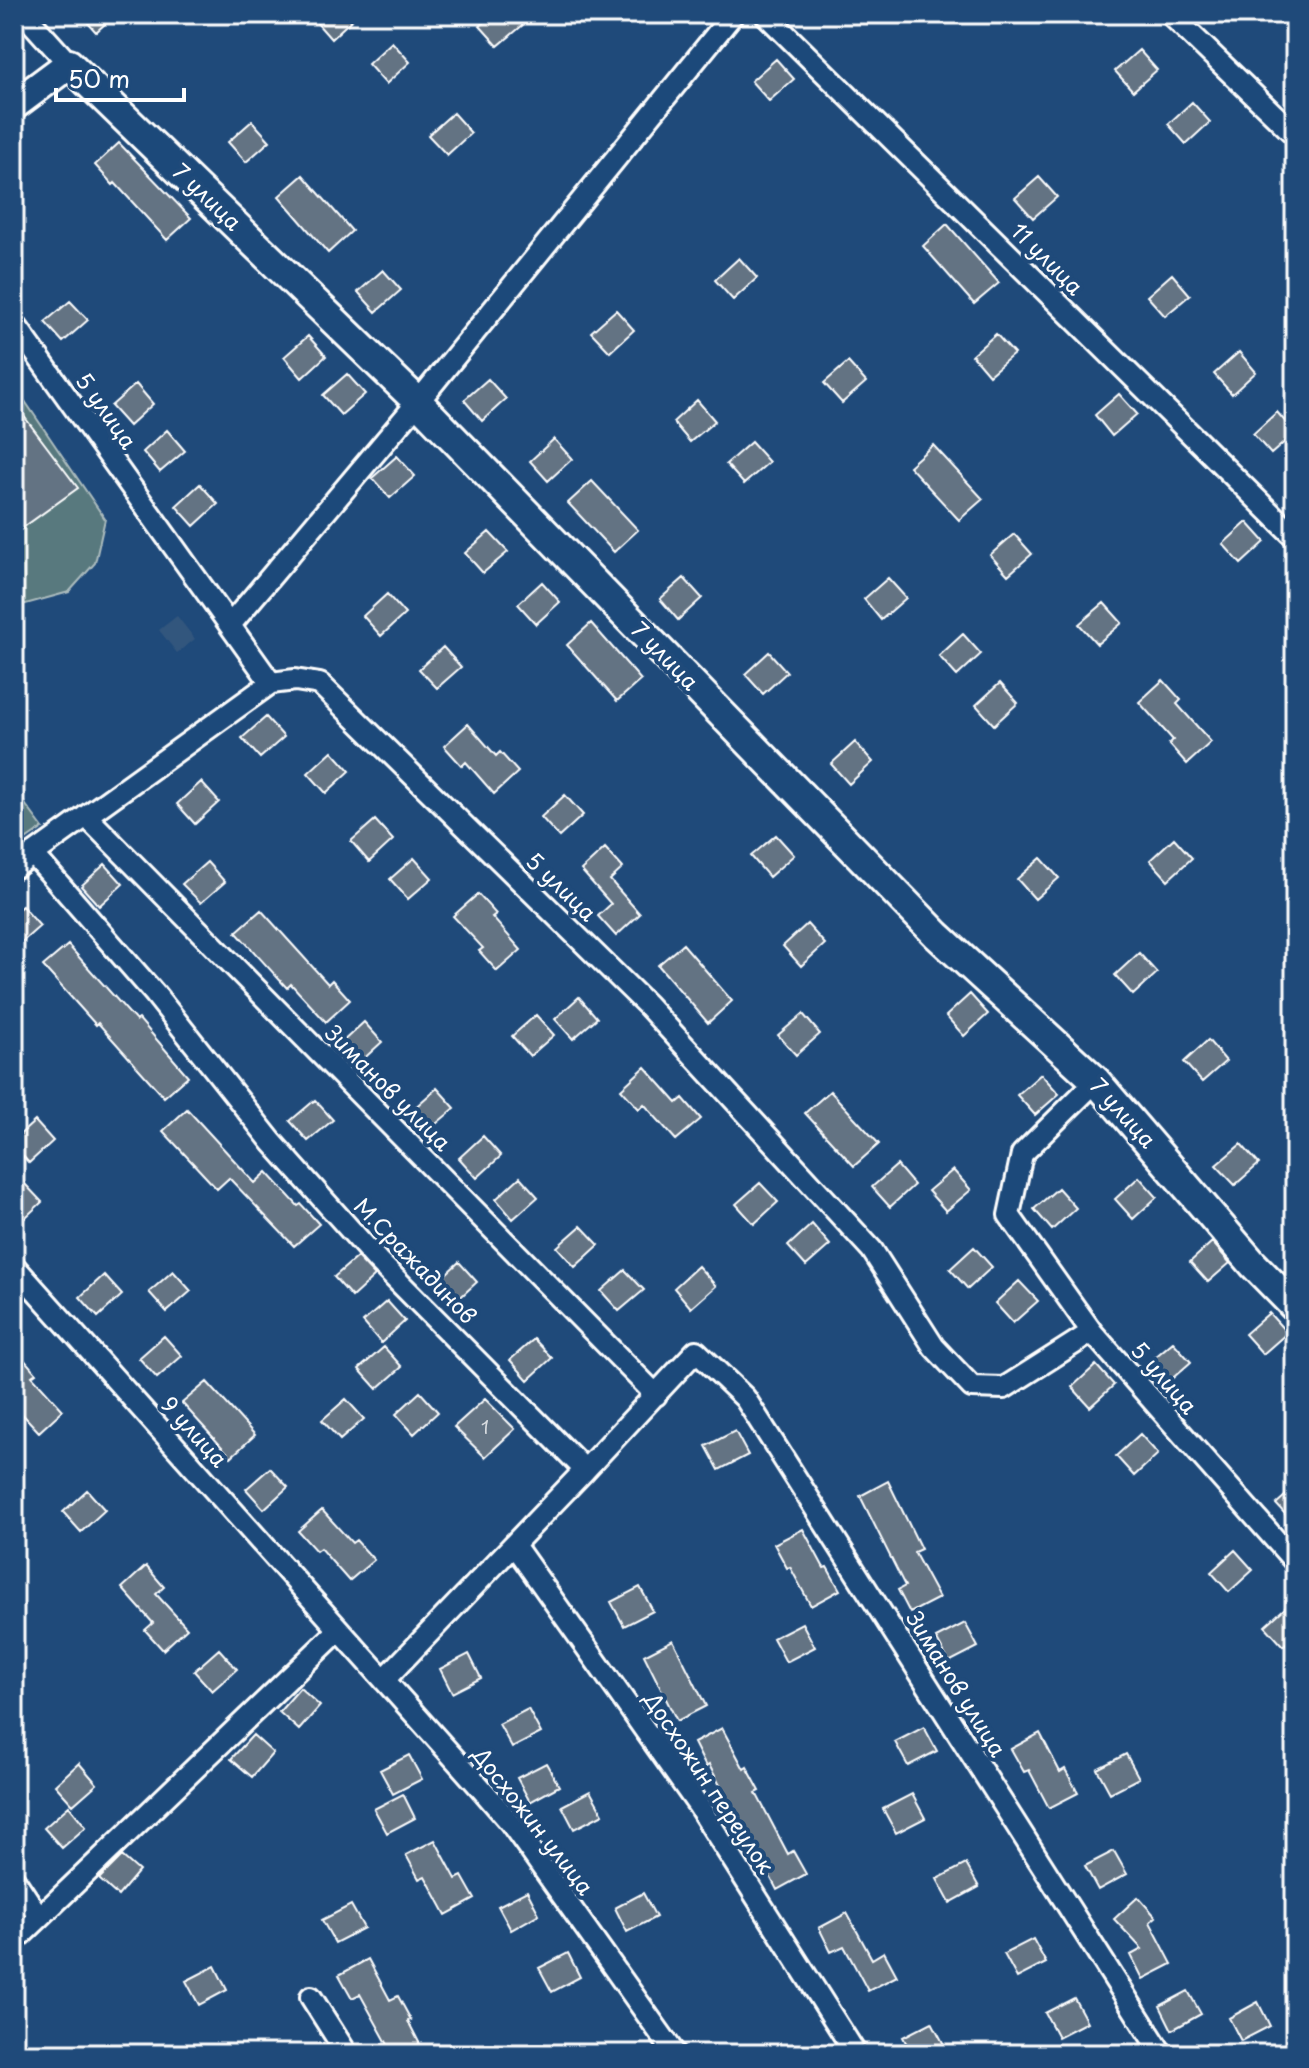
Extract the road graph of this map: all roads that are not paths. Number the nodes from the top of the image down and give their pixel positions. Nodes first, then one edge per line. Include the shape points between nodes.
1 (24, 14) edge
2 (733, 14) edge
3 (765, 14) edge
4 (1170, 14) edge
5 (69, 64) junction
6 (14, 105) edge
7 (1295, 135) edge
8 (14, 323) edge
9 (418, 402) junction
10 (1295, 537) edge
11 (230, 625) junction
12 (271, 683) junction
13 (86, 816) junction
14 (33, 854) junction
15 (14, 868) edge
16 (1096, 1081) junction
17 (14, 1266) edge
18 (1295, 1307) edge
19 (1092, 1332) junction
20 (656, 1395) junction
21 (585, 1470) junction
22 (514, 1545) junction
23 (1295, 1562) edge
24 (339, 1630) junction
25 (384, 1680) junction
26 (14, 1879) edge
27 (39, 1917) junction
28 (14, 1942) edge
29 (311, 1997) dead end
30 (347, 2054) edge
31 (675, 2054) edge
32 (856, 2054) edge
33 (1162, 2054) edge

1 - 5 street, 7 улица
2 - 9 street
3 - 10 street, 11 улица
4 - 7 street
5 - 6 street
5 - 9 street, 7 улица
8 - 11 street, 5 улица
9 - 11 street
9 - 16 street, 7 улица via 937,935
11 - 12 street, 5 улица
12 - 13 street
12 - 19 street, 5 улица via 320,684 647,1005 872,1250 934,1347 972,1387 1004,1388
13 - 14 street
13 - 20 street, Зиманов улица
14 - 15 street
14 - 21 street, М.Сражадинов via 314,1190
16 - 18 street, 7 улица
16 - 19 street, 5 улица via 1022,1154 1009,1215
17 - 24 street, 9 улица
19 - 23 street, 5 улица
20 - 21 street
20 - 33 street, Зиманов улица via 696,1351 745,1398
21 - 22 street
22 - 25 street
22 - 32 street, Досхожин переулок via 698,1805
24 - 25 street, Досхожин улица
24 - 27 street
25 - 31 street, Досхожин улица via 510,1822
26 - 27 street
27 - 28 street
29 - 30 street

